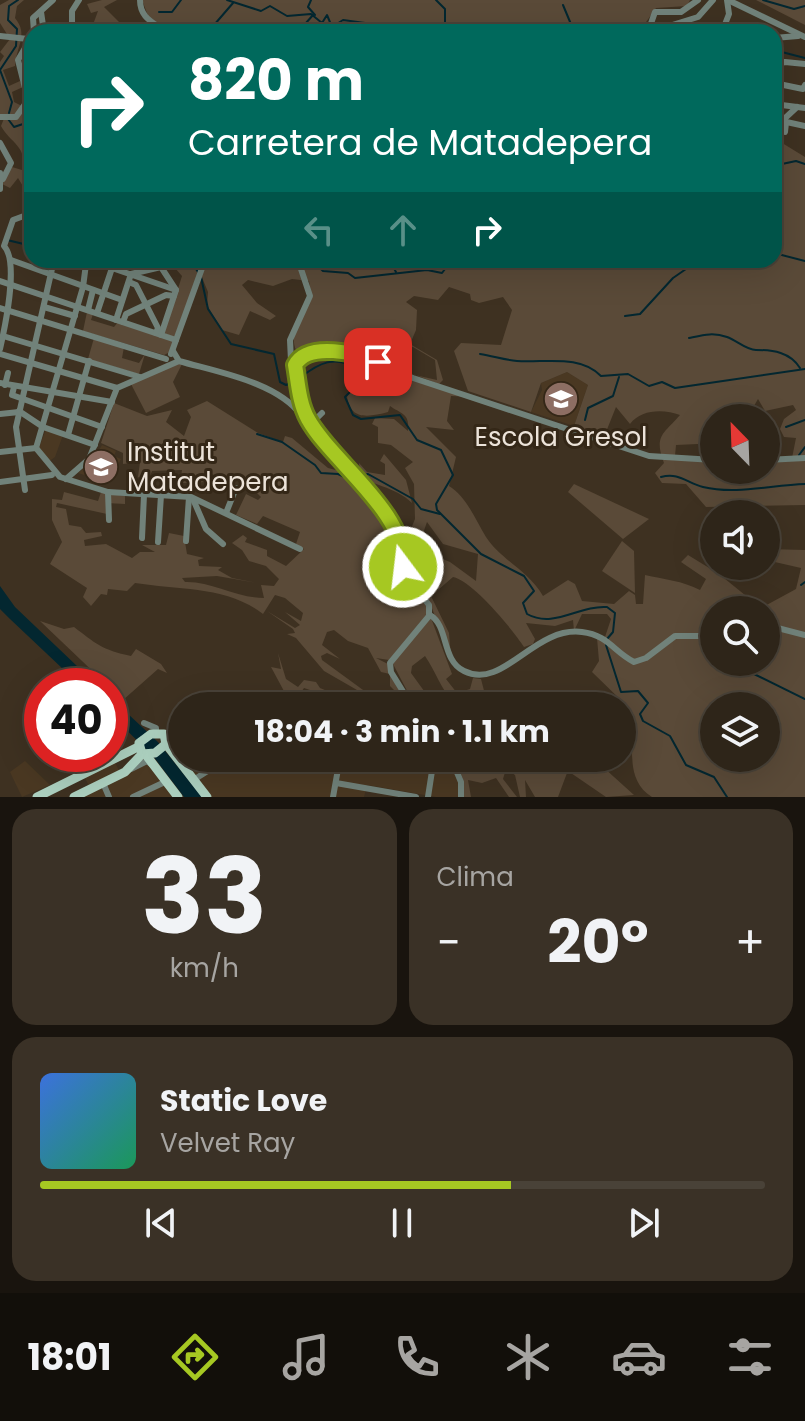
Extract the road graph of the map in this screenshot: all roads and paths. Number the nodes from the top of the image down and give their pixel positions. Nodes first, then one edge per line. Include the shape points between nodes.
1 (53, 0) edge
2 (79, 0) edge
3 (140, 0) edge
4 (698, 0) edge
5 (713, 0) edge
6 (727, 0) edge
7 (41, 12) junction
8 (32, 24) edge
9 (43, 24) edge
10 (72, 24) edge
11 (152, 24) edge
12 (651, 24) edge
13 (675, 24) edge
14 (725, 24) edge
15 (777, 24) edge
16 (782, 26) edge
17 (0, 36) edge
18 (24, 36) edge
19 (802, 36) edge
20 (782, 37) edge
21 (24, 48) edge
22 (782, 63) edge
23 (805, 64) edge
24 (24, 82) edge
25 (782, 84) edge
26 (804, 87) edge
27 (24, 106) edge
28 (801, 108) edge
29 (6, 118) edge
30 (786, 123) junction
31 (805, 126) edge
32 (782, 131) edge
33 (0, 143) edge
34 (1, 176) edge
35 (0, 189) edge
36 (24, 216) edge
37 (3, 232) edge
38 (11, 260) junction
39 (24, 265) edge
40 (30, 268) edge
41 (52, 268) edge
42 (85, 268) edge
43 (158, 268) edge
44 (161, 268) edge
45 (202, 268) edge
46 (301, 268) edge
47 (50, 276) junction
48 (135, 276) junction
49 (0, 281) edge
50 (9, 284) junction
51 (132, 284) junction
52 (83, 287) junction
53 (93, 290) junction
54 (171, 292) junction
55 (103, 294) junction
56 (46, 296) junction
57 (122, 300) junction
58 (146, 304) junction
59 (44, 307) junction
60 (77, 307) junction
61 (0, 308) edge
62 (88, 310) junction
63 (8, 311) junction
64 (97, 313) junction
65 (122, 313) junction
66 (75, 316) junction
67 (40, 321) junction
68 (120, 321) junction
69 (3, 324) edge
70 (71, 330) junction
71 (159, 331) junction
72 (3, 336) junction
73 (176, 340) junction
74 (34, 346) junction
75 (0, 351) edge
76 (63, 354) junction
77 (295, 358) junction
78 (170, 359) junction
79 (89, 361) junction
80 (30, 363) junction
81 (203, 368) junction
82 (58, 371) junction
83 (8, 373) dead end
84 (140, 377) junction
85 (197, 378) dead end
86 (84, 379) junction
87 (3, 384) edge
88 (14, 387) junction
89 (117, 388) junction
90 (24, 389) junction
91 (52, 393) junction
92 (300, 395) junction
93 (79, 397) junction
94 (284, 398) junction
95 (22, 399) junction
96 (112, 402) junction
97 (48, 408) junction
98 (299, 408) junction
99 (19, 411) junction
100 (322, 413) dead end
101 (0, 414) edge
102 (73, 416) junction
103 (309, 422) junction
104 (43, 427) junction
105 (102, 427) junction
106 (68, 435) junction
107 (95, 445) junction
108 (36, 448) junction
109 (18, 450) junction
110 (0, 452) edge
111 (805, 458) edge
112 (700, 459) edge
113 (780, 459) edge
114 (54, 474) junction
115 (23, 479) junction
116 (66, 479) junction
117 (0, 482) edge
118 (236, 488) dead end
119 (25, 490) dead end
120 (108, 492) junction
121 (144, 495) junction
122 (161, 495) junction
123 (191, 497) junction
124 (226, 513) junction
125 (109, 520) dead end
126 (142, 538) dead end
127 (186, 541) dead end
128 (158, 542) dead end
129 (223, 544) dead end
130 (300, 549) dead end
131 (430, 615) junction
132 (780, 629) edge
133 (805, 635) edge
134 (700, 636) edge
135 (403, 692) edge
136 (144, 723) dead end
137 (164, 740) junction
138 (168, 740) edge
139 (168, 745) edge
140 (144, 752) junction
141 (128, 754) edge
142 (128, 756) edge
143 (129, 767) junction
144 (88, 772) edge
145 (190, 772) edge
146 (206, 772) edge
147 (338, 772) edge
148 (431, 772) edge
149 (457, 772) edge
150 (195, 779) junction
151 (166, 781) junction
152 (103, 783) junction
153 (336, 783) junction
154 (178, 795) edge
155 (426, 796) edge
156 (37, 797) edge
157 (74, 797) edge
158 (109, 797) edge
159 (133, 797) edge
160 (207, 797) edge
161 (333, 797) edge
162 (416, 797) edge
163 (461, 797) edge

1 - 7 street
2 - 10 street
3 - 11 street via 140,9
4 - 12 street via 681,12 655,12
5 - 13 street via 698,17
6 - 14 street
6 - 15 street
7 - 8 street
7 - 9 street
16 - 19 street
17 - 18 street
19 - 20 street
21 - 24 street via 17,64
22 - 23 street
25 - 26 street
27 - 29 street via 17,116
28 - 30 street via 784,118
30 - 31 street
30 - 32 street
33 - 34 street via 11,163
34 - 35 street
36 - 37 street
37 - 38 street
38 - 39 street
38 - 50 street
40 - 47 street
41 - 47 street
42 - 52 street
43 - 48 street
44 - 54 street
45 - 73 street
46 - 77 street via 310,299 292,336
47 - 52 street
47 - 56 street
48 - 51 street
48 - 54 street
48 - 55 street via 112,268
49 - 50 street
50 - 56 street
50 - 63 street
51 - 57 street
51 - 58 street
52 - 53 street
52 - 60 street
53 - 55 street
53 - 62 street
54 - 58 street
54 - 71 street
55 - 57 street
55 - 64 street
56 - 59 street
56 - 60 street
57 - 65 street
58 - 65 street
58 - 71 street
59 - 66 street
59 - 67 street
60 - 62 street
60 - 66 street
61 - 63 street
62 - 64 street
63 - 67 street
63 - 69 street
64 - 68 street
65 - 68 street
66 - 70 street
67 - 70 street
67 - 74 street
68 - 71 street
69 - 72 street
70 - 76 street
70 - 78 street
71 - 73 street
72 - 74 street
72 - 75 street
73 - 78 street
74 - 76 street
74 - 80 street
75 - 80 street
76 - 79 street
76 - 82 street
77 - 92 street
77 - 112 street via 350,352 649,456
78 - 81 street
78 - 84 street
79 - 84 street
79 - 86 street
80 - 82 street
80 - 90 street
81 - 85 street
81 - 94 street
82 - 86 street
82 - 91 street
83 - 87 street
84 - 89 street
86 - 89 street
86 - 93 street
87 - 88 street
88 - 90 street
88 - 95 street via 12,395
89 - 96 street
90 - 91 street
90 - 95 street
91 - 93 street
91 - 97 street
92 - 94 street
92 - 98 street
92 - 103 street
93 - 96 street
93 - 102 street
94 - 98 street
95 - 97 street
95 - 99 street
96 - 105 street
97 - 102 street
97 - 104 street
98 - 103 street
99 - 101 street
99 - 104 street
99 - 109 street
100 - 103 street
102 - 105 street
102 - 106 street
103 - 131 street via 381,508 401,545 405,574 425,595
104 - 106 street
104 - 108 street
105 - 107 street
106 - 107 street
107 - 116 street via 87,462
108 - 109 street
108 - 114 street
109 - 110 street
109 - 115 street
111 - 113 street
114 - 115 street
114 - 116 street
115 - 117 street
115 - 119 street
116 - 120 street
118 - 124 street
120 - 121 street
120 - 125 street
121 - 122 street
121 - 126 street
122 - 123 street
122 - 128 street
123 - 124 street
123 - 127 street
123 - 129 street via 206,529
124 - 130 street
131 - 134 street via 449,658 464,672 477,675 502,670 535,643 577,631 607,640 630,659 644,659 677,636
131 - 135 street via 390,663
132 - 133 street
136 - 137 street
137 - 138 street
137 - 139 main road
137 - 140 main road
137 - 140 main road
140 - 141 main road
140 - 143 main road
140 - 151 main road
142 - 143 main road
143 - 152 main road
144 - 156 main road
145 - 150 main road
146 - 150 street
147 - 153 street
148 - 155 street
149 - 163 street
150 - 160 main road
151 - 154 main road
151 - 159 street
152 - 157 main road
152 - 158 street
153 - 161 street
153 - 162 street

